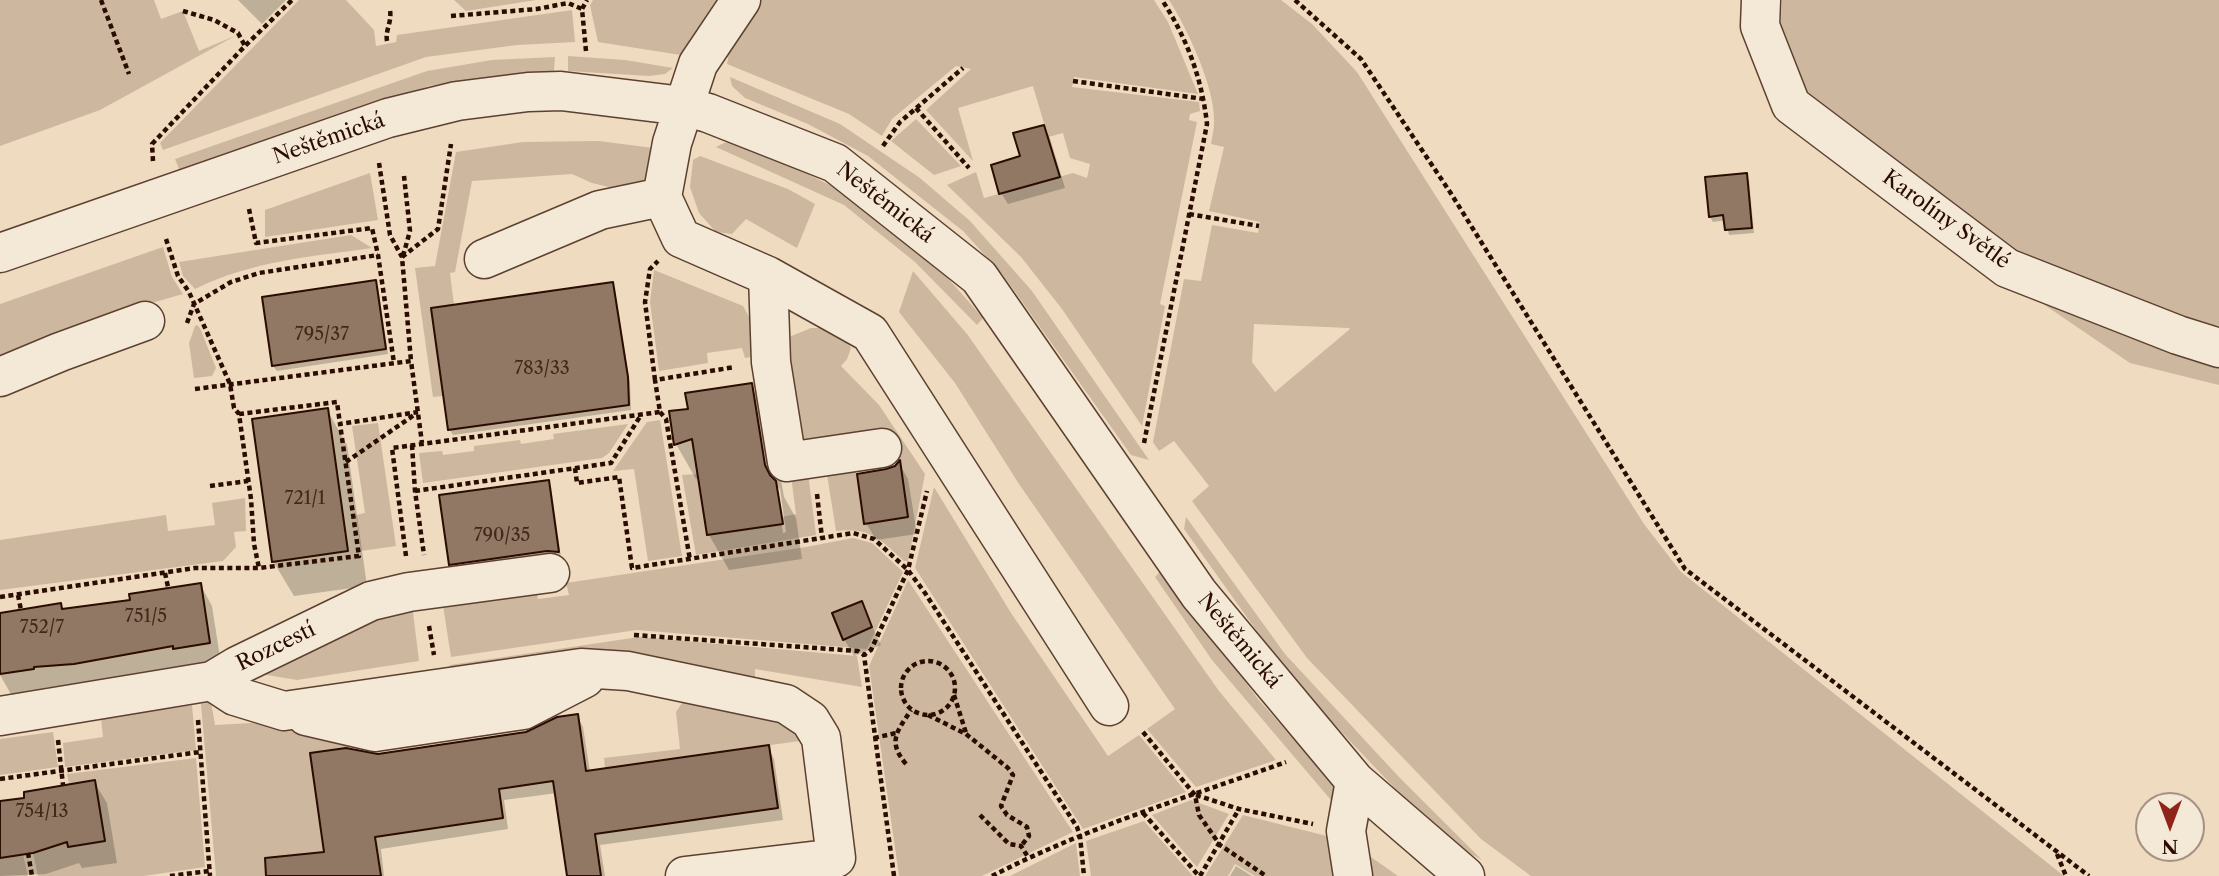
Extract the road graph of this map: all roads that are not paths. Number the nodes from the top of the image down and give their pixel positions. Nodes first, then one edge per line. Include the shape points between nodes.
1 (741, 0) edge
2 (1761, 0) edge
3 (683, 106) junction
4 (662, 197) junction
5 (0, 253) edge
6 (484, 259) dead end
7 (768, 276) junction
8 (145, 321) dead end
9 (2219, 348) edge
10 (0, 377) edge
11 (882, 448) dead end
12 (550, 573) dead end
13 (205, 698) junction
14 (1109, 706) dead end
15 (0, 716) edge
16 (1355, 781) junction
17 (685, 876) edge
18 (1353, 876) edge
19 (1465, 876) edge

1 - 3 street via 698,64
2 - 9 street, Karolíny Světlé via 1759,26 1791,105 2007,268
3 - 4 street
3 - 5 street, Neštěmická via 561,91 457,101 388,118
3 - 16 street, Neštěmická via 835,163 979,277 1199,594
4 - 6 street via 600,210
4 - 7 street via 681,238
7 - 11 street via 771,362 788,462
7 - 14 street via 870,333
8 - 10 street
12 - 13 street, Rozcestí via 371,601 237,666
13 - 15 street, Rozcestí
13 - 17 street via 235,696 375,732 523,710 602,669 786,704 810,720 821,738 836,858
16 - 18 street via 1346,831
16 - 19 street, Neštěmická

